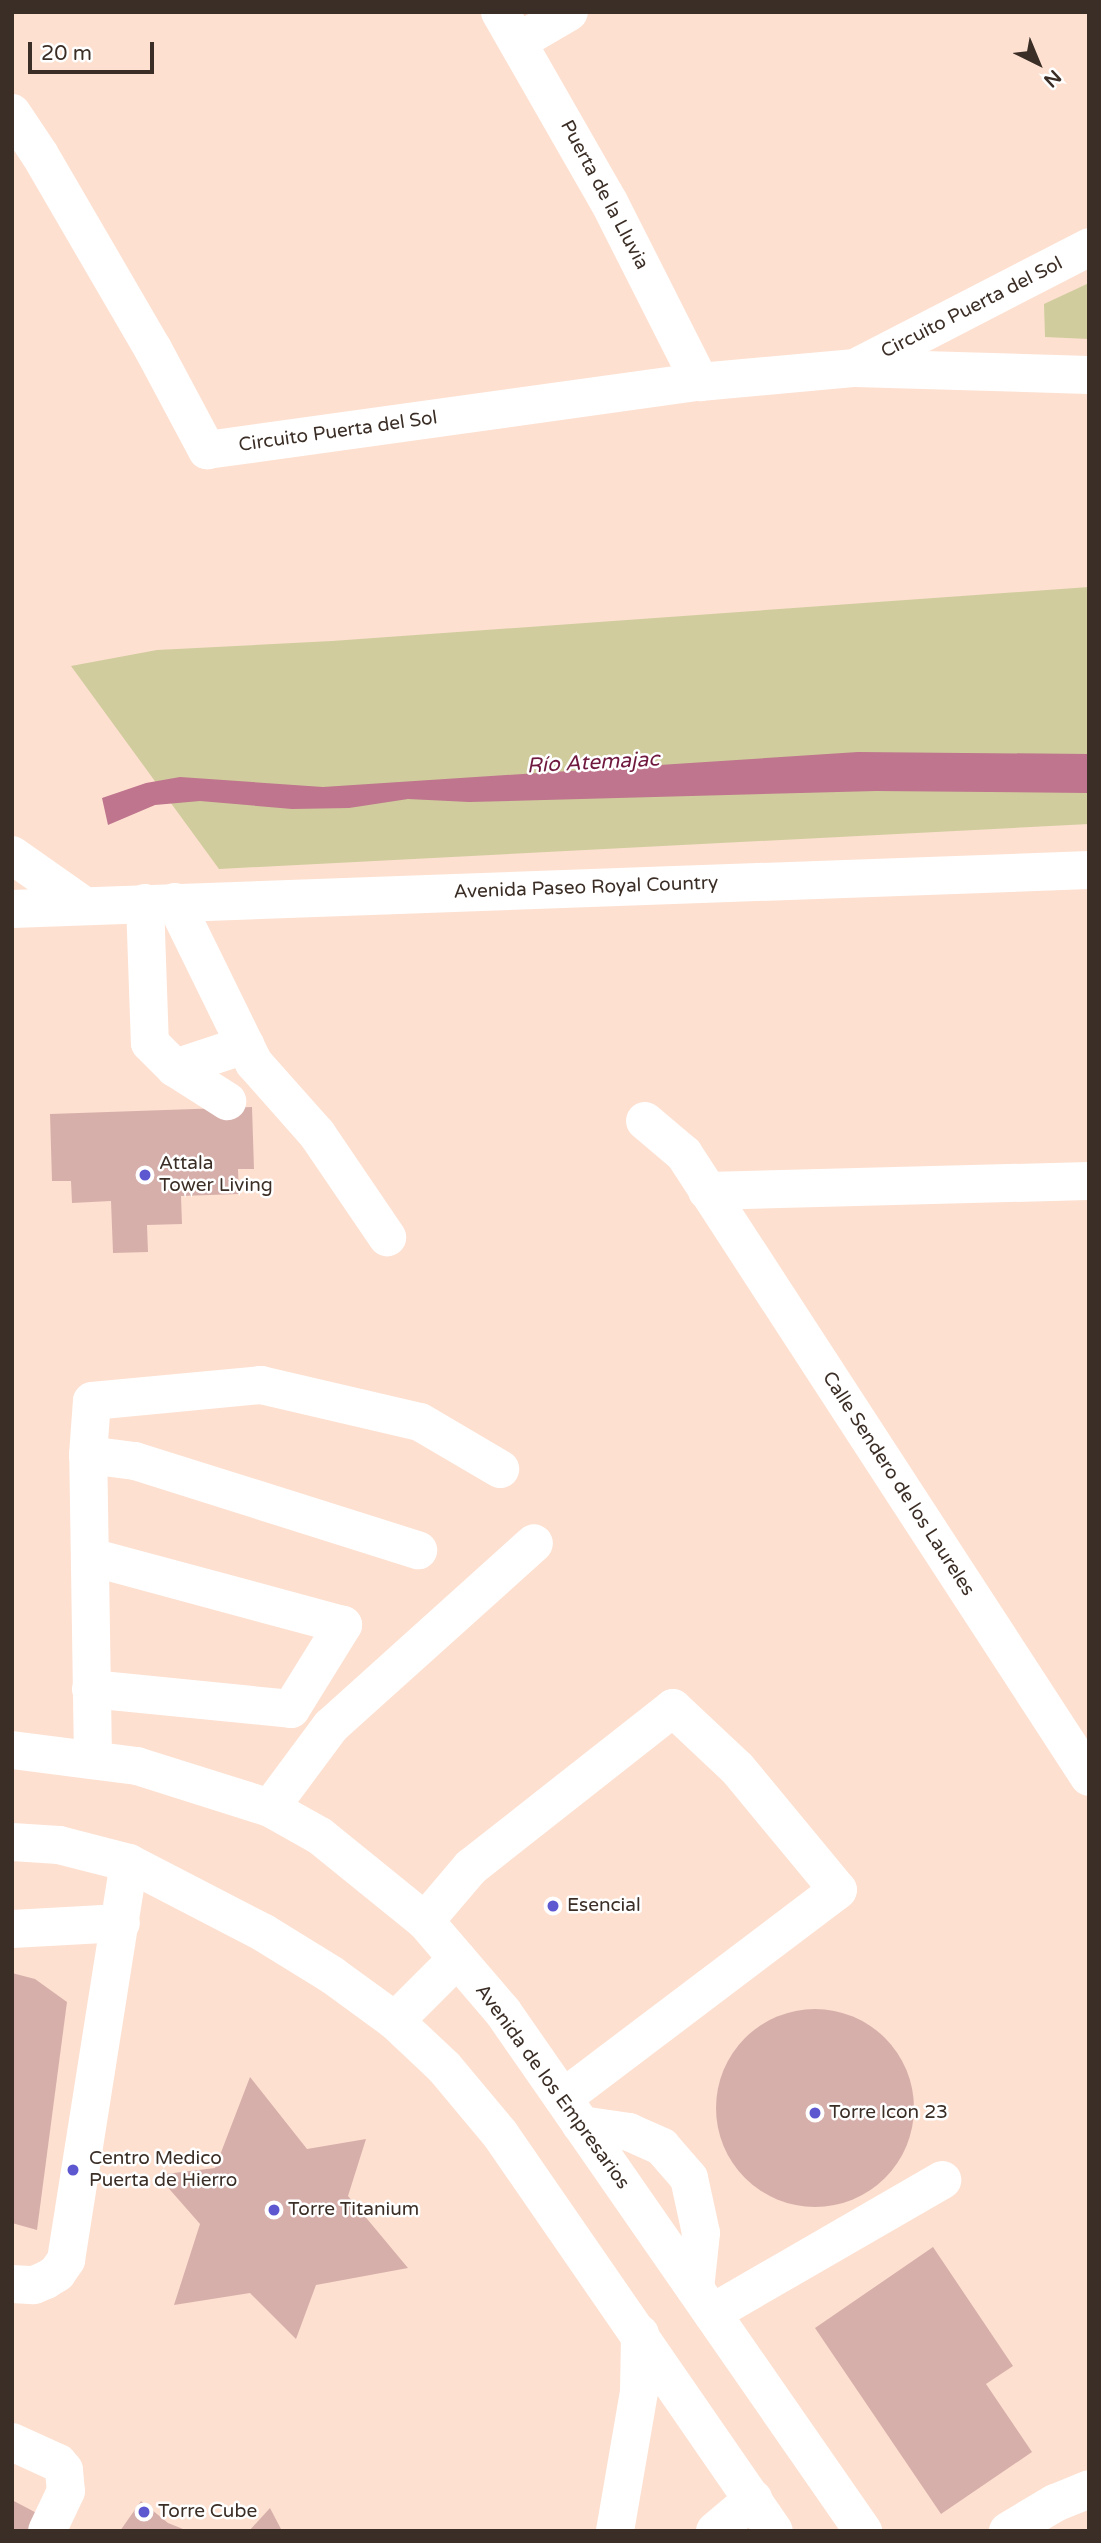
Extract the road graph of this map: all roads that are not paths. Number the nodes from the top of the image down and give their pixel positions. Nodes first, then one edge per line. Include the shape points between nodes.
1 (569, 12) edge
2 (509, 27) edge
3 (12, 113) edge
4 (1089, 247) edge
5 (855, 368) junction
6 (1089, 375) edge
7 (700, 382) junction
8 (12, 855) edge
9 (1089, 870) edge
10 (160, 902) junction
11 (83, 905) junction
12 (12, 909) edge
13 (245, 1045) junction
14 (175, 1068) junction
15 (227, 1101) dead end
16 (645, 1121) dead end
17 (1089, 1181) edge
18 (707, 1191) junction
19 (387, 1237) dead end
20 (88, 1454) junction
21 (500, 1469) dead end
22 (534, 1543) dead end
23 (418, 1550) dead end
24 (91, 1557) junction
25 (90, 1689) junction
26 (12, 1750) edge
27 (93, 1759) junction
28 (1089, 1777) edge
29 (270, 1808) junction
30 (12, 1842) edge
31 (129, 1863) junction
32 (425, 1921) junction
33 (121, 1923) junction
34 (12, 1929) edge
35 (457, 1959) junction
36 (395, 2021) junction
37 (572, 2111) junction
38 (942, 2180) dead end
39 (12, 2284) edge
40 (704, 2301) junction
41 (640, 2334) junction
42 (12, 2442) edge
43 (1089, 2489) edge
44 (753, 2499) junction
45 (47, 2531) edge
46 (615, 2531) edge
47 (715, 2531) edge
48 (774, 2531) edge
49 (863, 2531) edge
50 (1008, 2531) edge

1 - 2 street
2 - 7 street, Puerta de la Lluvia via 608,202
3 - 7 street, Circuito Puerta del Sol via 207,450
4 - 5 street, Circuito Puerta del Sol
5 - 6 street, Circuito Puerta del Sol
5 - 7 street, Circuito Puerta del Sol
8 - 11 street
9 - 10 street, Avenida Paseo Royal Country
10 - 11 street, Avenida Paseo Royal Country
10 - 13 street
10 - 14 street via 150,1043
11 - 12 street, Avenida Paseo Royal Country
13 - 14 street
13 - 19 street via 254,1063 317,1134
14 - 15 street
16 - 18 street, Calle Sendero de los Laureles via 684,1154
17 - 18 street
18 - 28 street, Calle Sendero de los Laureles
20 - 21 street via 92,1402 261,1385 419,1422
20 - 23 street via 135,1461
20 - 24 street
22 - 29 street via 331,1726
24 - 25 street
24 - 25 street via 343,1625 291,1709
25 - 27 street
26 - 27 street, Avenida de los Empresarios
27 - 29 street, Avenida de los Empresarios via 137,1766
29 - 32 street, Avenida de los Empresarios via 320,1836
30 - 31 street via 59,1844
31 - 33 street
31 - 36 street via 264,1933
32 - 35 street, Avenida de los Empresarios
32 - 37 street via 471,1867 673,1708 737,1768 838,1890
33 - 34 street
33 - 39 street via 66,2260 46,2280 34,2285
35 - 36 street
35 - 37 street, Avenida de los Empresarios via 503,2012
36 - 41 street via 444,2067 500,2134
37 - 40 street, Avenida de los Empresarios
37 - 40 street via 662,2147 689,2178 701,2233
38 - 40 street
40 - 49 street, Avenida de los Empresarios
41 - 44 street
41 - 46 street via 639,2392
42 - 45 street via 64,2470 66,2491
43 - 50 street
44 - 47 street
44 - 48 street

